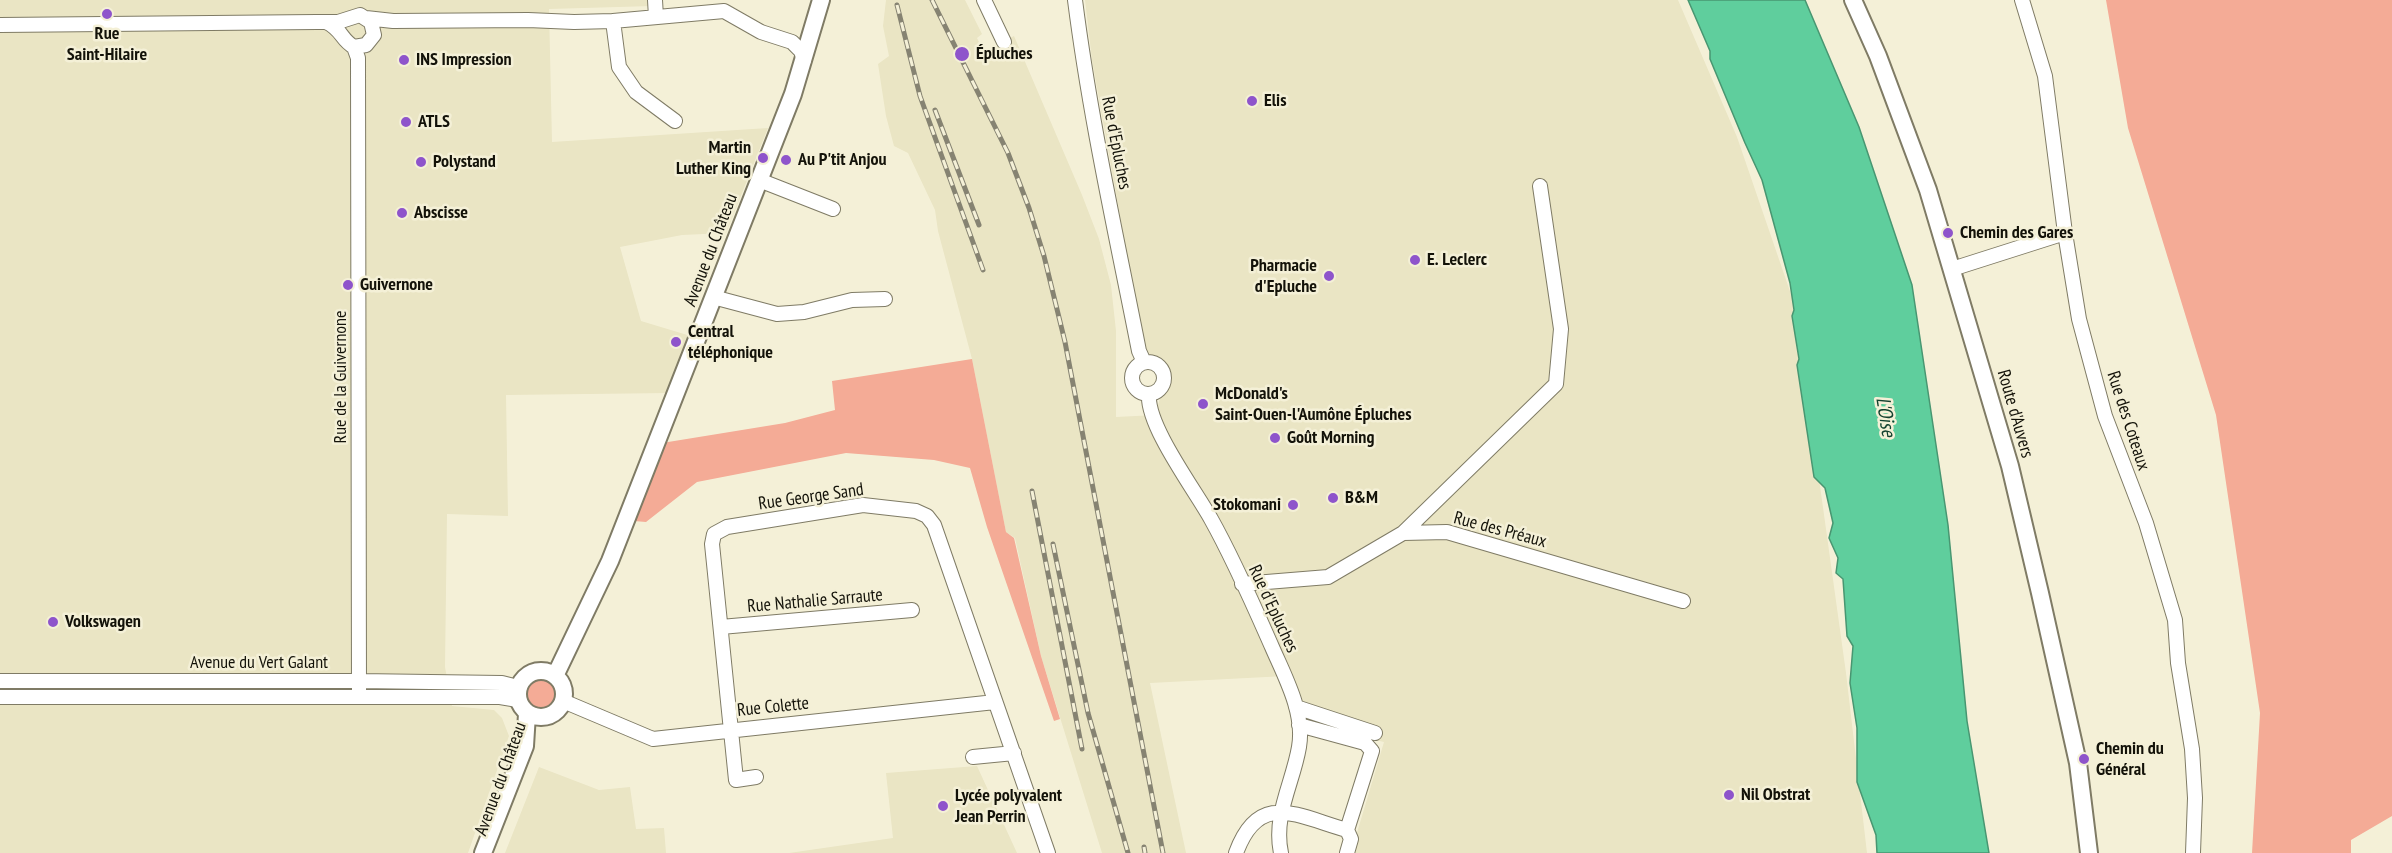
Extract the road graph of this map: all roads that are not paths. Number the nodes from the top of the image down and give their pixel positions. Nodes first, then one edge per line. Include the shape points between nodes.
1 (655, 0) edge
2 (821, 0) edge
3 (984, 0) edge
4 (1075, 0) edge
5 (1853, 0) edge
6 (2022, 0) edge
7 (656, 17) junction
8 (366, 18) junction
9 (347, 20) junction
10 (393, 21) junction
11 (614, 21) junction
12 (326, 22) junction
13 (0, 25) edge
14 (342, 33) junction
15 (812, 34) junction
16 (792, 42) junction
17 (1004, 42) dead end
18 (362, 47) junction
19 (804, 60) junction
20 (675, 122) dead end
21 (759, 180) junction
22 (1540, 186) dead end
23 (833, 209) dead end
24 (2065, 233) junction
25 (1952, 269) junction
26 (713, 297) junction
27 (885, 299) dead end
28 (1144, 362) junction
29 (1149, 394) junction
30 (1402, 534) junction
31 (1242, 584) junction
32 (1683, 601) dead end
33 (912, 610) dead end
34 (721, 627) junction
35 (555, 676) junction
36 (0, 681) edge
37 (359, 681) junction
38 (518, 693) junction
39 (359, 696) junction
40 (0, 697) edge
41 (563, 701) junction
42 (995, 702) junction
43 (1296, 707) junction
44 (528, 714) junction
45 (545, 718) junction
46 (1299, 725) junction
47 (731, 729) junction
48 (1376, 733) dead end
49 (1014, 753) junction
50 (973, 757) dead end
51 (756, 777) dead end
52 (1280, 811) junction
53 (1347, 831) junction
54 (483, 853) edge
55 (495, 853) edge
56 (1048, 853) edge
57 (1236, 853) edge
58 (1281, 853) edge
59 (1347, 853) edge
60 (2090, 853) edge
61 (2193, 853) edge

1 - 7 street
2 - 15 main road, Avenue du Château
3 - 17 street
4 - 28 street, Rue d'Epluches via 1106,192
5 - 25 main road, Route d'Auvers via 1910,139
6 - 24 street, Rue des Coteaux via 2045,76
7 - 11 street
7 - 16 street via 724,11 761,32
8 - 9 street via 356,15
8 - 10 street
8 - 18 street via 374,28
9 - 12 street
9 - 14 street
10 - 11 street
10 - 18 street via 383,25
11 - 20 street via 619,67 636,92
12 - 13 street
12 - 14 street
14 - 18 street via 345,41
15 - 16 street
15 - 19 main road, Avenue du Château
16 - 19 street
18 - 37 street, Rue de la Guivernone
19 - 21 main road, Avenue du Château
21 - 23 street
21 - 26 main road, Avenue du Château
22 - 30 street via 1561,329 1556,384
24 - 25 street
24 - 61 street, Rue des Coteaux via 2079,319 2105,416 2146,523 2175,620 2192,749
25 - 60 main road, Route d'Auvers via 2010,466 2078,764
26 - 27 street via 777,314 852,300
26 - 35 main road, Avenue du Château via 610,561
28 - 29 street via 1135,368 1132,378 1135,388
28 - 29 street via 1160,366 1164,376 1162,386
29 - 31 street, Rue d'Epluches via 1148,404 1155,422 1212,521
30 - 31 street, Rue des Préaux via 1328,577
30 - 32 street, Rue des Préaux via 1460,535
31 - 43 street, Rue d'Epluches
33 - 34 street, Rue Nathalie Sarraute
34 - 42 street, Rue George Sand via 714,534 727,527 863,505 916,511 934,525
34 - 47 street, Rue George Sand
35 - 38 main road via 547,671 531,673 521,681
35 - 41 main road via 561,682
36 - 37 street, Avenue du Vert Galant
37 - 38 street, Avenue du Vert Galant via 502,683
37 - 39 street, Rue de la Guivernone
38 - 39 street, Avenue du Vert Galant via 500,697
38 - 44 main road
39 - 40 street, Avenue du Vert Galant
41 - 45 main road via 559,710
41 - 47 street, Rue Colette via 653,739
42 - 47 street, Rue Colette
42 - 49 street, Rue George Sand
43 - 46 street, Rue d'Epluches
43 - 48 street
44 - 45 main road
44 - 54 main road, Avenue du Château via 525,746
45 - 55 main road, Avenue du Château
46 - 52 street, Rue d'Epluches via 1300,746
46 - 53 street via 1365,743 1372,751
47 - 51 street, Rue George Sand via 736,780
49 - 50 street
49 - 56 street, Rue George Sand
52 - 53 street
52 - 57 street via 1266,814 1249,826
52 - 58 street, Rue d'Epluches
53 - 59 street via 1351,839

